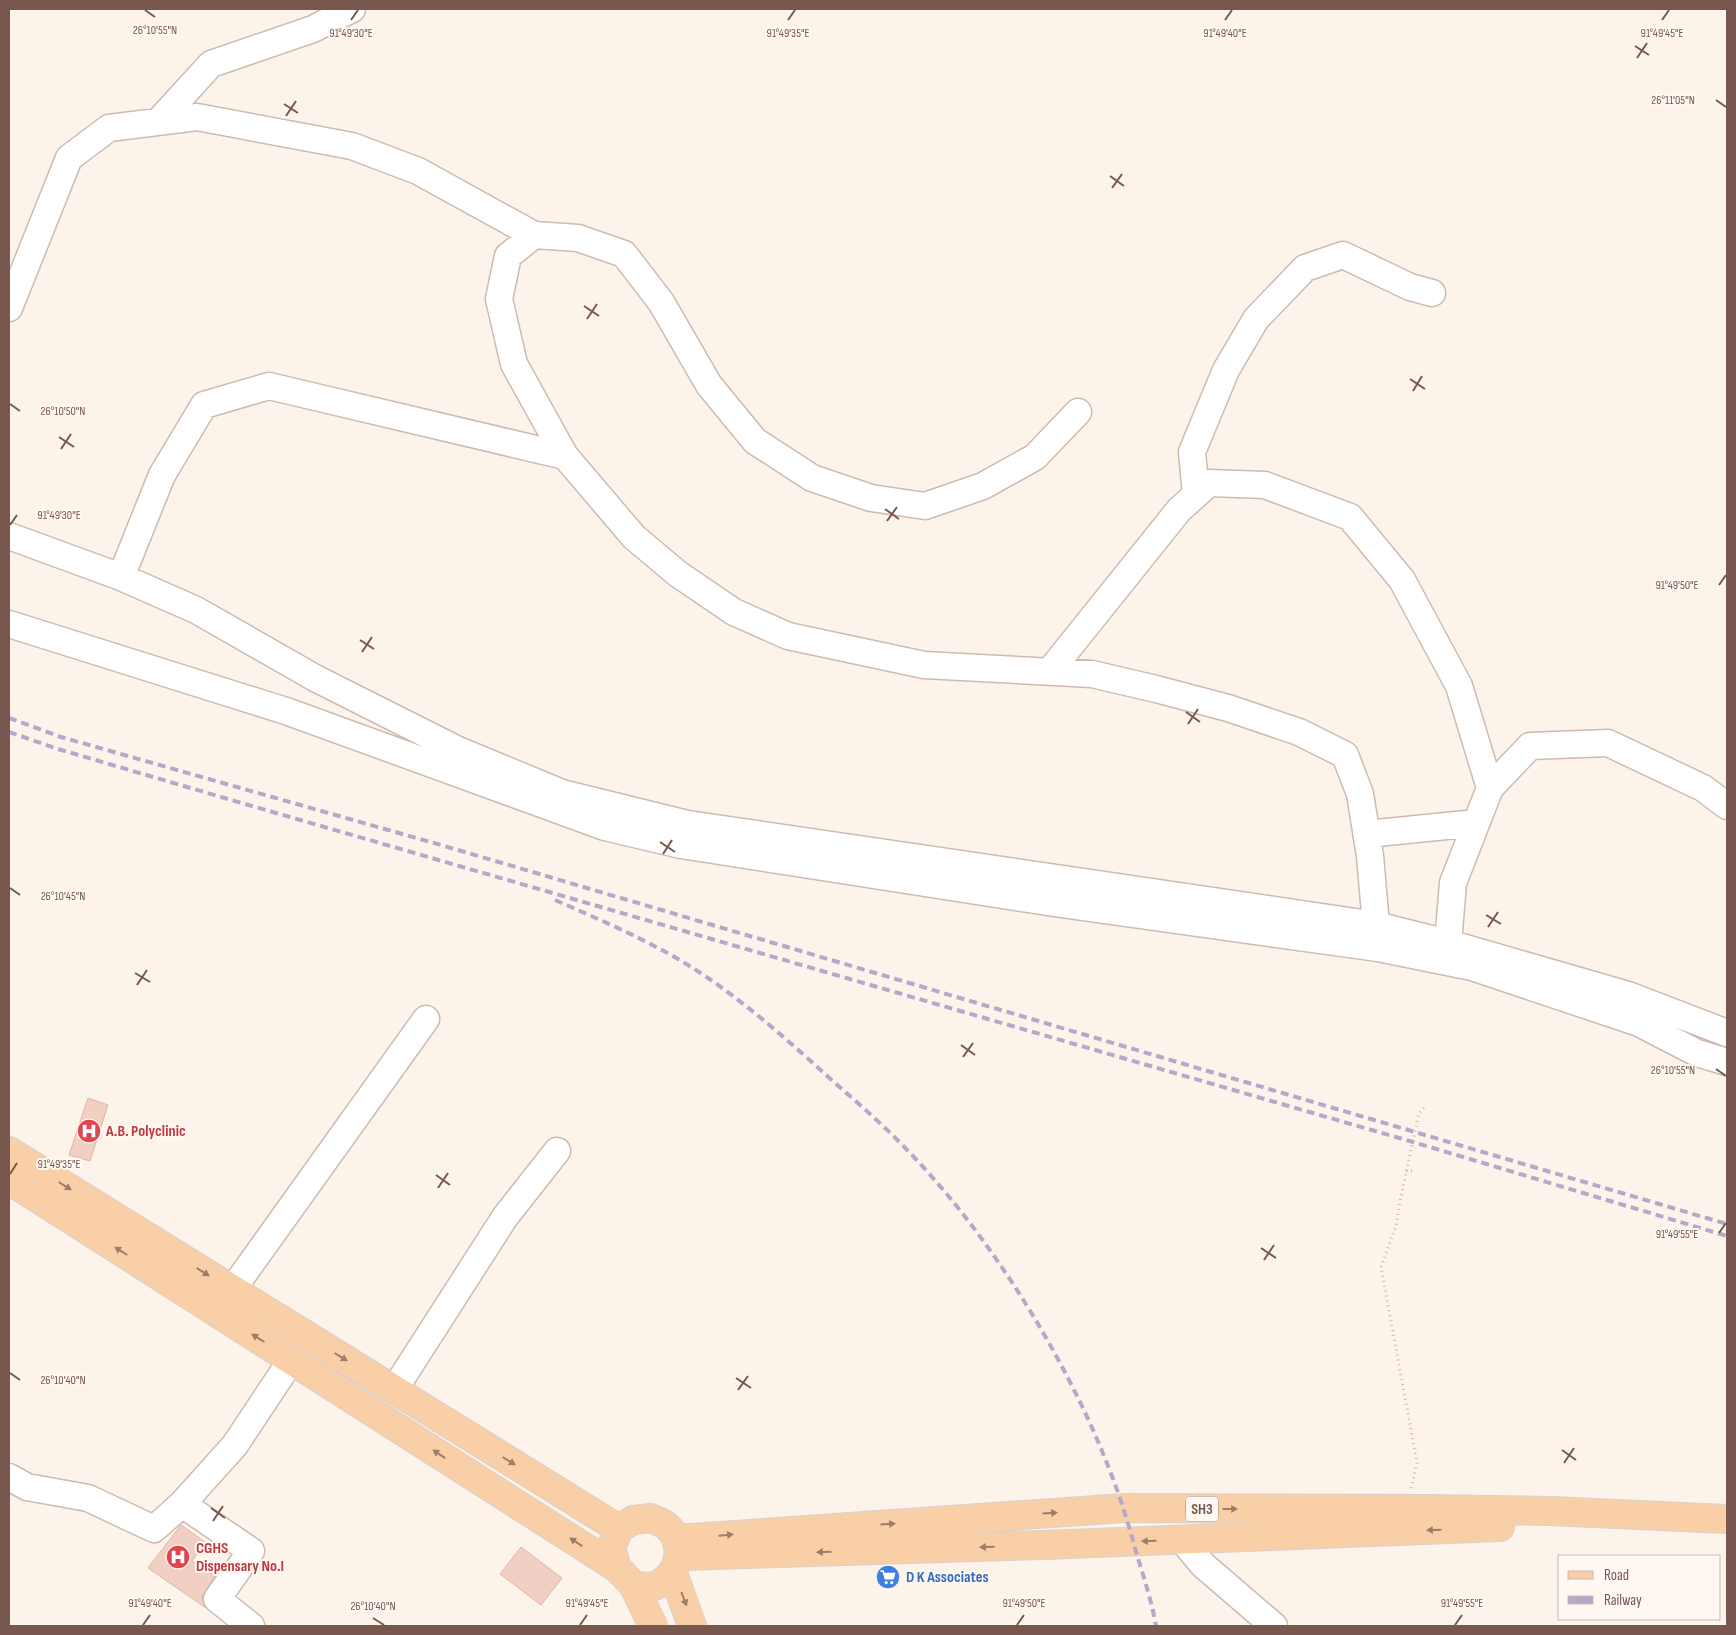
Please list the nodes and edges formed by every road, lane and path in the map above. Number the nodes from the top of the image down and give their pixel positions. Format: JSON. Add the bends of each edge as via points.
{"nodes":[{"id":1,"x":352,"y":9,"type":"edge"},
{"id":2,"x":158,"y":122,"type":"junction"},
{"id":3,"x":534,"y":234,"type":"junction"},
{"id":4,"x":1432,"y":293,"type":"dead end"},
{"id":5,"x":9,"y":308,"type":"edge"},
{"id":6,"x":1078,"y":412,"type":"dead end"},
{"id":7,"x":565,"y":456,"type":"junction"},
{"id":8,"x":1196,"y":495,"type":"junction"},
{"id":9,"x":9,"y":536,"type":"edge"},
{"id":10,"x":121,"y":577,"type":"junction"},
{"id":11,"x":9,"y":624,"type":"edge"},
{"id":12,"x":1050,"y":671,"type":"junction"},
{"id":13,"x":1490,"y":788,"type":"junction"},
{"id":14,"x":1727,"y":806,"type":"edge"},
{"id":15,"x":1476,"y":823,"type":"junction"},
{"id":16,"x":1366,"y":834,"type":"junction"},
{"id":17,"x":1376,"y":925,"type":"junction"},
{"id":18,"x":1448,"y":943,"type":"junction"},
{"id":19,"x":426,"y":1019,"type":"dead end"},
{"id":20,"x":1727,"y":1033,"type":"edge"},
{"id":21,"x":1727,"y":1062,"type":"edge"},
{"id":22,"x":1424,"y":1108,"type":"dead end"},
{"id":23,"x":557,"y":1150,"type":"dead end"},
{"id":24,"x":9,"y":1151,"type":"edge"},
{"id":25,"x":1406,"y":1171,"type":"junction"},
{"id":26,"x":1413,"y":1171,"type":"dead end"},
{"id":27,"x":9,"y":1180,"type":"edge"},
{"id":28,"x":232,"y":1290,"type":"junction"},
{"id":29,"x":292,"y":1359,"type":"junction"},
{"id":30,"x":394,"y":1390,"type":"junction"},
{"id":31,"x":9,"y":1477,"type":"edge"},
{"id":32,"x":1410,"y":1492,"type":"dead end"},
{"id":33,"x":182,"y":1504,"type":"junction"},
{"id":34,"x":1459,"y":1519,"type":"junction"},
{"id":35,"x":1727,"y":1519,"type":"edge"},
{"id":36,"x":619,"y":1529,"type":"junction"},
{"id":37,"x":1727,"y":1533,"type":"edge"},
{"id":38,"x":1182,"y":1540,"type":"junction"},
{"id":39,"x":677,"y":1556,"type":"junction"},
{"id":40,"x":626,"y":1577,"type":"junction"},
{"id":41,"x":251,"y":1626,"type":"edge"},
{"id":42,"x":653,"y":1626,"type":"edge"},
{"id":43,"x":692,"y":1626,"type":"edge"},
{"id":44,"x":1274,"y":1626,"type":"edge"}],
"edges":[{"from":1,"to":2,"type":"street","via":[[313,29],[211,64]]},
{"from":2,"to":3,"type":"street","via":[[198,117],[352,146],[418,171]]},
{"from":2,"to":5,"type":"street","via":[[109,128],[68,158]]},
{"from":3,"to":6,"type":"street","via":[[578,238],[624,254],[661,302],[709,385],[756,442],[812,478],[871,498],[925,506],[983,486],[1035,457]]},
{"from":3,"to":7,"type":"street","via":[[508,256],[499,299],[514,364]]},
{"from":4,"to":8,"type":"street","via":[[1410,287],[1343,255],[1305,268],[1256,318],[1226,370],[1192,452]]},
{"from":7,"to":10,"type":"street","via":[[269,386],[204,406],[162,475]]},
{"from":7,"to":12,"type":"street","via":[[634,537],[678,574],[734,612],[788,636],[924,664]]},
{"from":8,"to":12,"type":"street","via":[[1179,510],[1135,563],[1114,594]]},
{"from":8,"to":13,"type":"street","via":[[1209,483],[1265,485],[1350,517],[1402,580],[1459,686]]},
{"from":9,"to":10,"type":"street"},
{"from":10,"to":17,"type":"street","via":[[196,610],[315,678],[458,750],[562,793],[688,824]]},
{"from":11,"to":21,"type":"street","via":[[286,711],[605,827],[681,845],[1061,904],[1378,948],[1472,967],[1639,1023],[1698,1053]]},
{"from":12,"to":16,"type":"street","via":[[1092,674],[1228,708],[1299,732],[1345,755],[1360,794]]},
{"from":13,"to":14,"type":"street","via":[[1530,746],[1608,743],[1702,788]]},
{"from":13,"to":15,"type":"street"},
{"from":15,"to":16,"type":"street"},
{"from":15,"to":18,"type":"street","via":[[1453,883]]},
{"from":16,"to":17,"type":"street"},
{"from":17,"to":18,"type":"street"},
{"from":18,"to":20,"type":"street","via":[[1628,995]]},
{"from":19,"to":28,"type":"street"},
{"from":22,"to":25,"type":"path","via":[[1419,1113]]},
{"from":23,"to":30,"type":"street","via":[[505,1217]]},
{"from":24,"to":28,"type":"main road","one_way":true},
{"from":25,"to":26,"type":"path"},
{"from":25,"to":32,"type":"path","via":[[1396,1226],[1381,1267],[1418,1463]]},
{"from":29,"to":27,"type":"main road","one_way":true},
{"from":28,"to":30,"type":"main road","one_way":true},
{"from":29,"to":33,"type":"street","via":[[235,1445]]},
{"from":40,"to":29,"type":"main road","one_way":true},
{"from":30,"to":36,"type":"main road","one_way":true},
{"from":31,"to":33,"type":"street","via":[[27,1487],[88,1498],[154,1529]]},
{"from":33,"to":41,"type":"street","via":[[251,1551],[217,1599]]},
{"from":34,"to":35,"type":"main road","number":"SH3"},
{"from":34,"to":37,"type":"main road","number":"SH3"},
{"from":34,"to":38,"type":"main road","number":"SH3","one_way":true},
{"from":39,"to":34,"type":"main road","number":"SH3","one_way":true,"via":[[1125,1508]]},
{"from":36,"to":39,"type":"main road","via":[[634,1520],[651,1518],[667,1526]]},
{"from":36,"to":40,"type":"main road","via":[[611,1548]]},
{"from":38,"to":39,"type":"main road","number":"SH3","one_way":true},
{"from":38,"to":44,"type":"street","via":[[1203,1565]]},
{"from":39,"to":40,"type":"main road","via":[[656,1586]]},
{"from":39,"to":43,"type":"main road","one_way":true},
{"from":40,"to":42,"type":"main road"}]}
